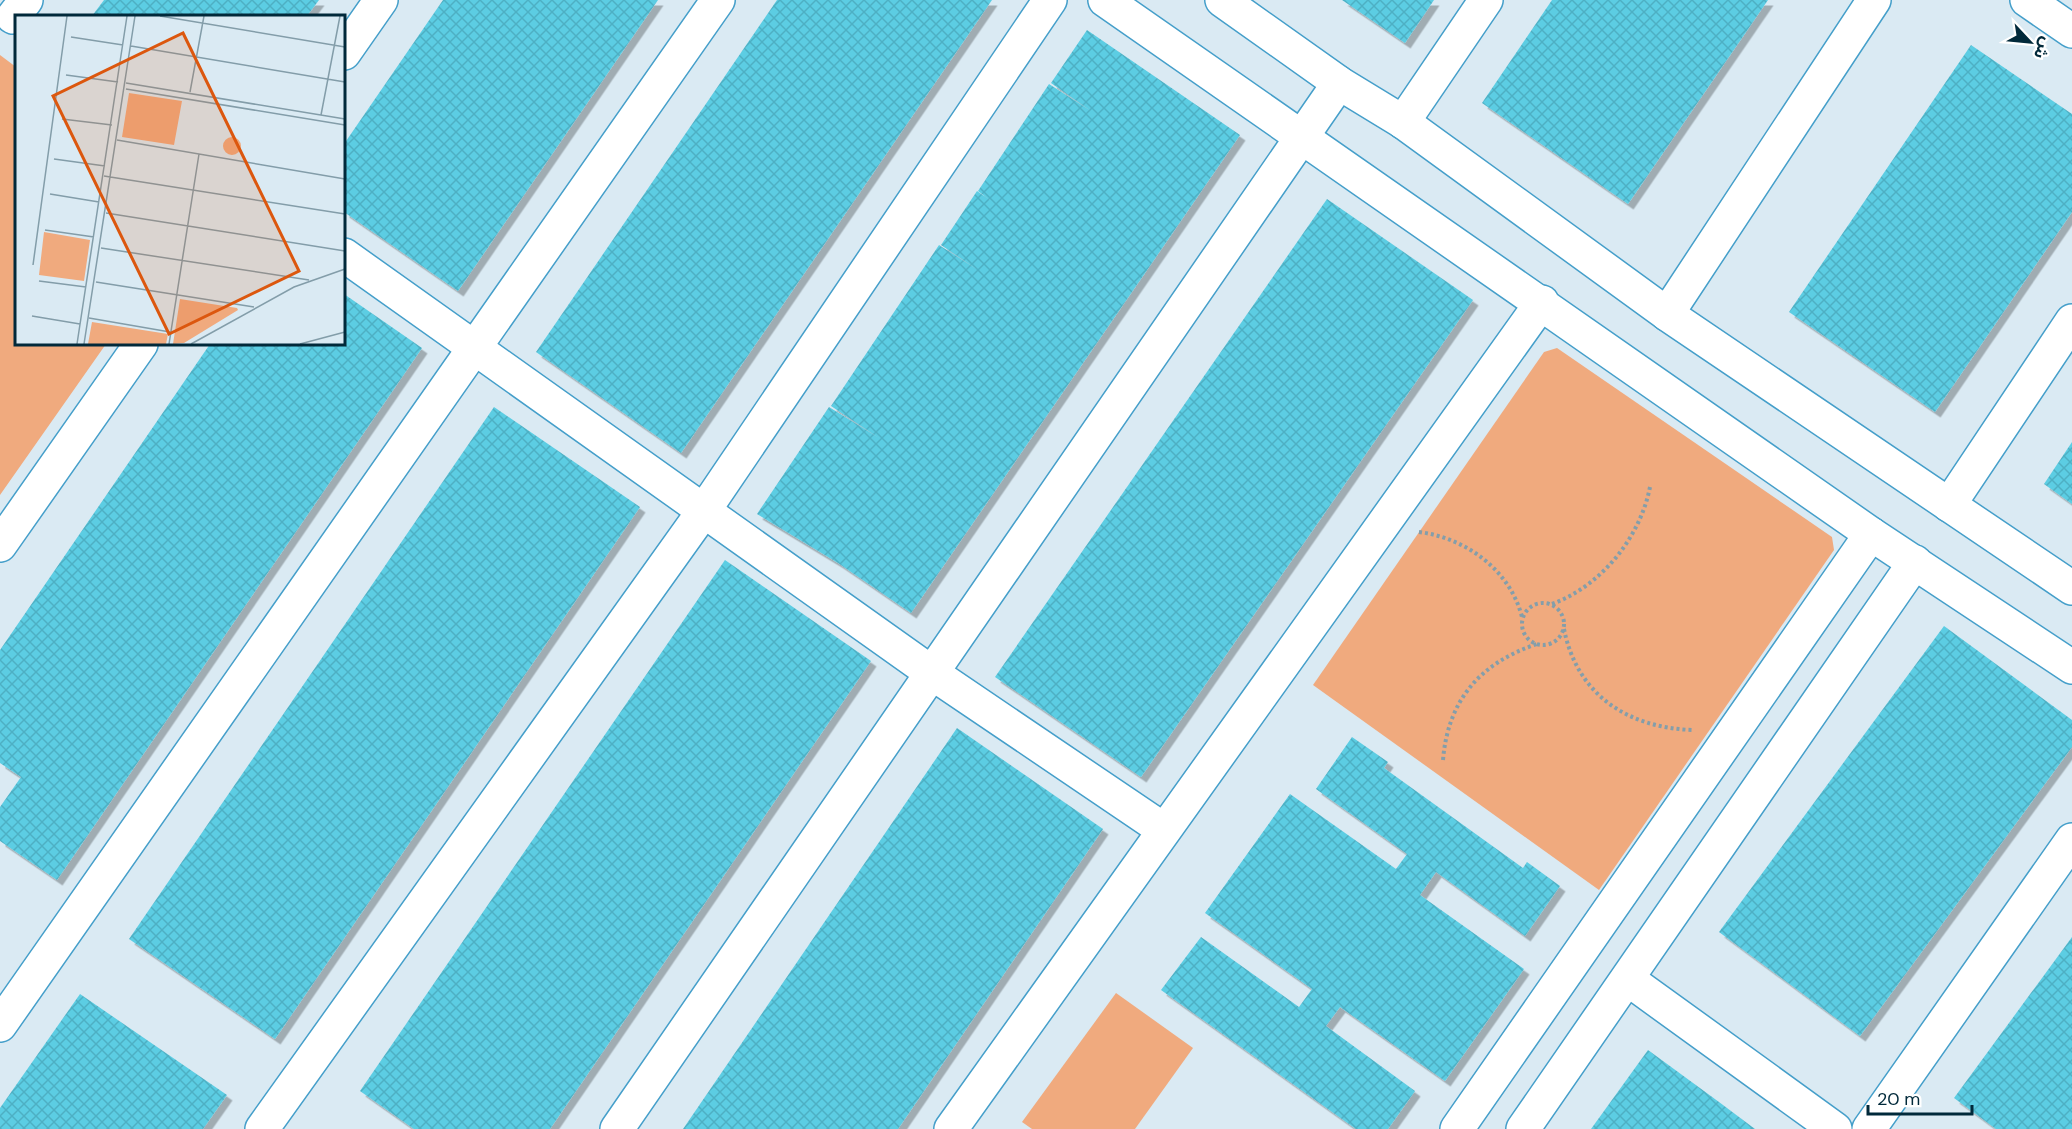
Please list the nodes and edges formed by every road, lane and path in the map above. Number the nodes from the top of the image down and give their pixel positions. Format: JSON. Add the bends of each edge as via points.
{"nodes":[{"id":1,"x":381,"y":0,"type":"edge"},
{"id":2,"x":718,"y":0,"type":"edge"},
{"id":3,"x":1050,"y":0,"type":"edge"},
{"id":4,"x":1105,"y":0,"type":"edge"},
{"id":5,"x":1222,"y":0,"type":"edge"},
{"id":6,"x":1486,"y":0,"type":"edge"},
{"id":7,"x":1874,"y":0,"type":"edge"},
{"id":8,"x":2027,"y":0,"type":"edge"},
{"id":9,"x":2072,"y":31,"type":"edge"},
{"id":10,"x":345,"y":52,"type":"edge"},
{"id":11,"x":1339,"y":83,"type":"junction"},
{"id":12,"x":1403,"y":122,"type":"junction"},
{"id":13,"x":1302,"y":135,"type":"junction"},
{"id":14,"x":345,"y":256,"type":"edge"},
{"id":15,"x":1542,"y":302,"type":"junction"},
{"id":16,"x":1667,"y":314,"type":"junction"},
{"id":17,"x":2072,"y":321,"type":"edge"},
{"id":18,"x":140,"y":345,"type":"edge"},
{"id":19,"x":476,"y":348,"type":"junction"},
{"id":20,"x":1650,"y":487,"type":"dead end"},
{"id":21,"x":1949,"y":505,"type":"junction"},
{"id":22,"x":703,"y":512,"type":"junction"},
{"id":23,"x":1419,"y":532,"type":"dead end"},
{"id":24,"x":1871,"y":534,"type":"junction"},
{"id":25,"x":0,"y":545,"type":"edge"},
{"id":26,"x":1915,"y":562,"type":"junction"},
{"id":27,"x":2072,"y":588,"type":"edge"},
{"id":28,"x":1552,"y":604,"type":"junction"},
{"id":29,"x":1522,"y":618,"type":"junction"},
{"id":30,"x":1564,"y":629,"type":"junction"},
{"id":31,"x":1537,"y":644,"type":"junction"},
{"id":32,"x":2072,"y":667,"type":"edge"},
{"id":33,"x":932,"y":673,"type":"junction"},
{"id":34,"x":1741,"y":721,"type":"junction"},
{"id":35,"x":1443,"y":760,"type":"dead end"},
{"id":36,"x":1164,"y":830,"type":"junction"},
{"id":37,"x":2072,"y":840,"type":"edge"},
{"id":38,"x":1629,"y":980,"type":"junction"},
{"id":39,"x":0,"y":1025,"type":"edge"},
{"id":40,"x":262,"y":1129,"type":"edge"},
{"id":41,"x":617,"y":1129,"type":"edge"},
{"id":42,"x":951,"y":1129,"type":"edge"},
{"id":43,"x":1457,"y":1129,"type":"edge"},
{"id":44,"x":1523,"y":1129,"type":"edge"},
{"id":45,"x":1835,"y":1129,"type":"edge"},
{"id":46,"x":1869,"y":1129,"type":"edge"}],
"edges":[{"from":1,"to":10,"type":"street"},
{"from":2,"to":19,"type":"street"},
{"from":3,"to":22,"type":"street"},
{"from":4,"to":13,"type":"street"},
{"from":5,"to":11,"type":"street"},
{"from":6,"to":12,"type":"street"},
{"from":7,"to":16,"type":"street"},
{"from":8,"to":9,"type":"street"},
{"from":11,"to":12,"type":"street"},
{"from":11,"to":13,"type":"street"},
{"from":12,"to":16,"type":"street"},
{"from":13,"to":15,"type":"street","via":[[1407,212]]},
{"from":13,"to":33,"type":"street"},
{"from":14,"to":19,"type":"street"},
{"from":15,"to":24,"type":"street"},
{"from":15,"to":36,"type":"street"},
{"from":16,"to":21,"type":"street"},
{"from":17,"to":21,"type":"street"},
{"from":18,"to":25,"type":"street"},
{"from":19,"to":22,"type":"street"},
{"from":19,"to":39,"type":"street"},
{"from":20,"to":28,"type":"path","via":[[1639,519],[1616,557],[1587,586]]},
{"from":21,"to":27,"type":"street"},
{"from":22,"to":33,"type":"street"},
{"from":22,"to":40,"type":"street"},
{"from":23,"to":29,"type":"path","via":[[1458,542],[1481,556],[1507,586]]},
{"from":24,"to":26,"type":"street"},
{"from":24,"to":34,"type":"street"},
{"from":26,"to":32,"type":"street"},
{"from":26,"to":38,"type":"street"},
{"from":28,"to":29,"type":"path","via":[[1530,606]]},
{"from":28,"to":30,"type":"path","via":[[1562,614]]},
{"from":29,"to":31,"type":"path","via":[[1526,637]]},
{"from":30,"to":31,"type":"path","via":[[1556,641]]},
{"from":30,"to":34,"type":"path","via":[[1567,645],[1586,681],[1603,700],[1623,713],[1671,729],[1698,730]]},
{"from":31,"to":35,"type":"path","via":[[1494,666],[1467,690],[1449,722]]},
{"from":33,"to":36,"type":"street"},
{"from":33,"to":41,"type":"street"},
{"from":34,"to":43,"type":"street"},
{"from":36,"to":42,"type":"street"},
{"from":37,"to":46,"type":"street"},
{"from":38,"to":44,"type":"street"},
{"from":38,"to":45,"type":"street"}]}
